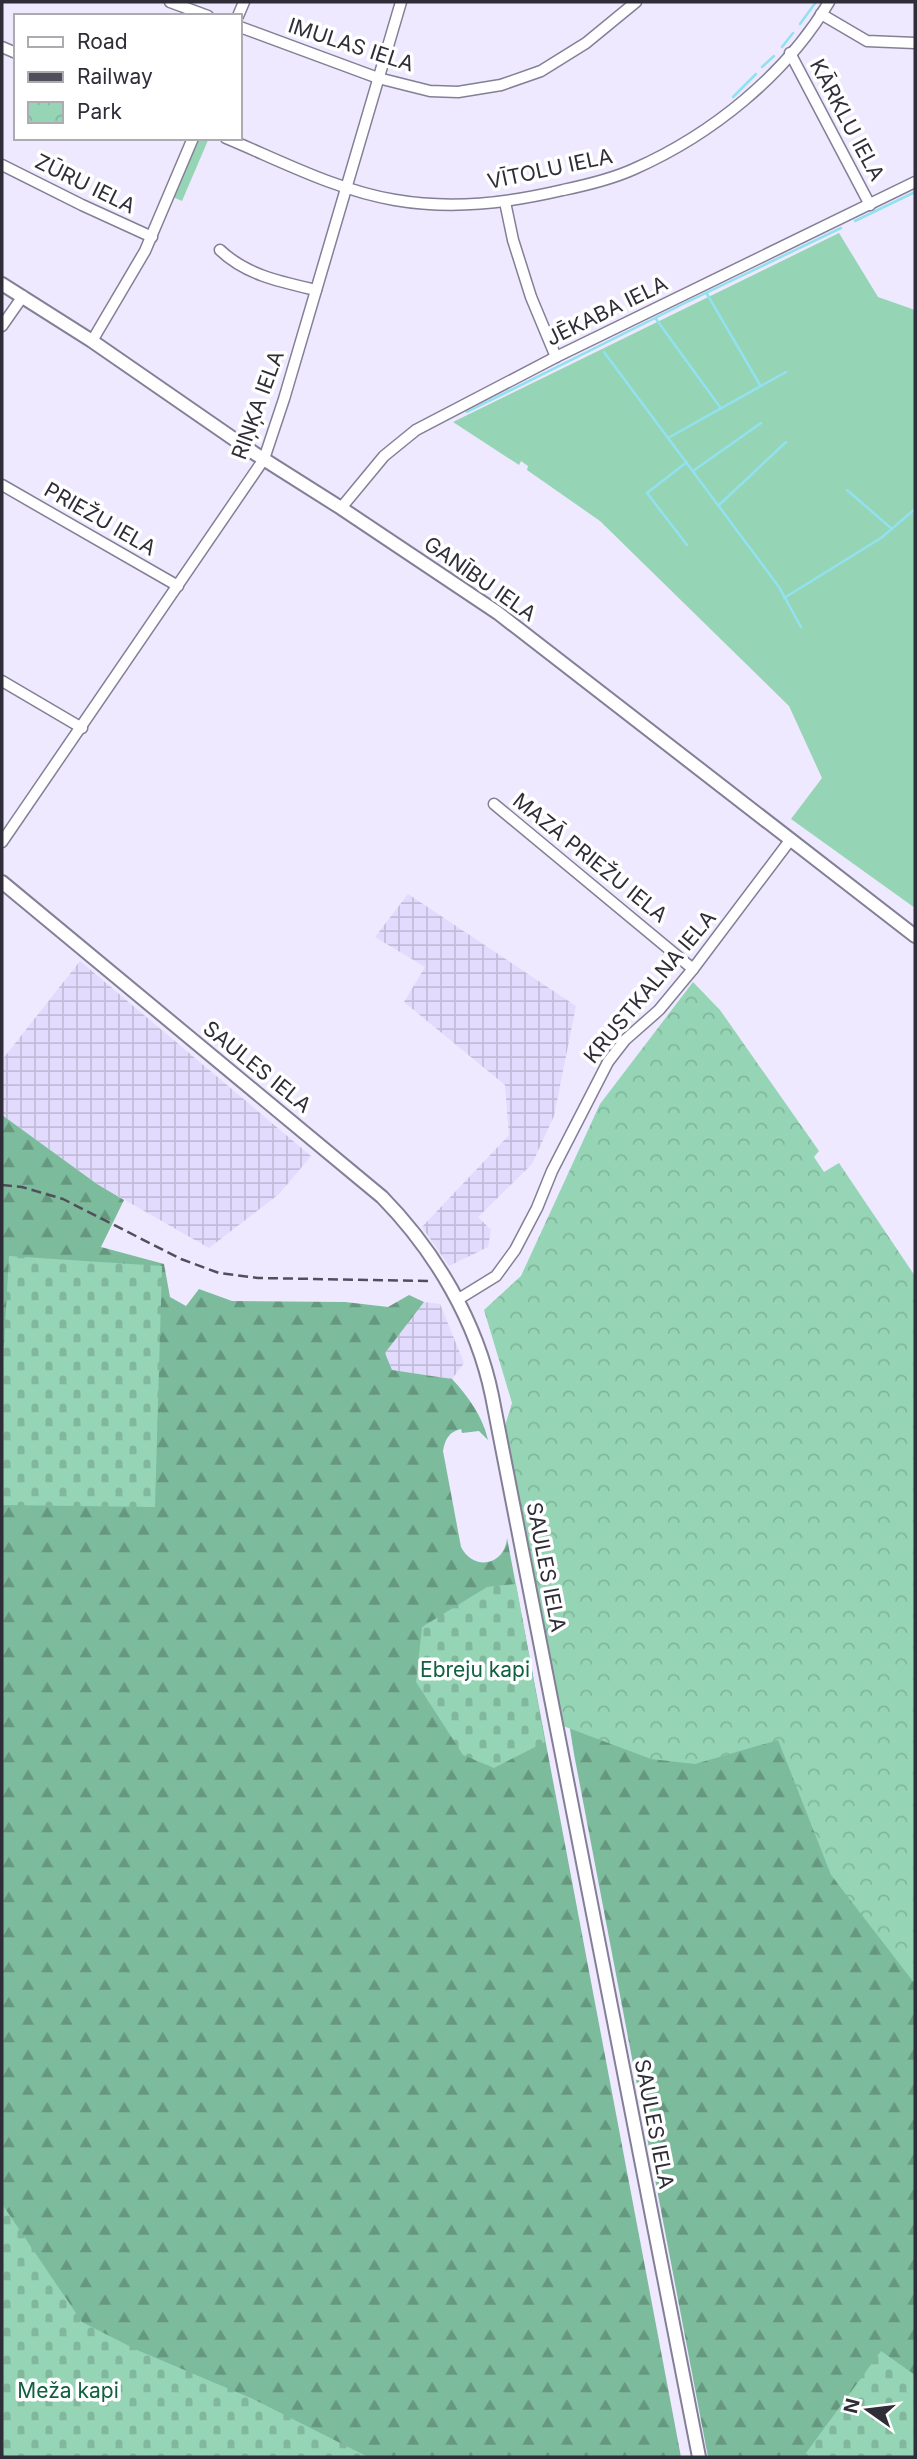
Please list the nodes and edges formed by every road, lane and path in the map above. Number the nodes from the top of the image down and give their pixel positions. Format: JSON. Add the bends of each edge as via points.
{"nodes":[{"id":1,"x":170,"y":2,"type":"edge"},
{"id":2,"x":401,"y":2,"type":"edge"},
{"id":3,"x":636,"y":2,"type":"edge"},
{"id":4,"x":829,"y":2,"type":"edge"},
{"id":5,"x":203,"y":14,"type":"edge"},
{"id":6,"x":821,"y":14,"type":"junction"},
{"id":7,"x":242,"y":28,"type":"edge"},
{"id":8,"x":915,"y":43,"type":"edge"},
{"id":9,"x":790,"y":53,"type":"junction"},
{"id":10,"x":378,"y":78,"type":"junction"},
{"id":11,"x":192,"y":140,"type":"edge"},
{"id":12,"x":231,"y":140,"type":"edge"},
{"id":13,"x":2,"y":165,"type":"edge"},
{"id":14,"x":915,"y":182,"type":"edge"},
{"id":15,"x":346,"y":188,"type":"junction"},
{"id":16,"x":505,"y":202,"type":"junction"},
{"id":17,"x":870,"y":205,"type":"junction"},
{"id":18,"x":152,"y":237,"type":"junction"},
{"id":19,"x":220,"y":250,"type":"dead end"},
{"id":20,"x":2,"y":284,"type":"edge"},
{"id":21,"x":316,"y":290,"type":"junction"},
{"id":22,"x":23,"y":296,"type":"junction"},
{"id":23,"x":2,"y":326,"type":"edge"},
{"id":24,"x":92,"y":341,"type":"junction"},
{"id":25,"x":556,"y":357,"type":"junction"},
{"id":26,"x":264,"y":459,"type":"junction"},
{"id":27,"x":2,"y":485,"type":"edge"},
{"id":28,"x":341,"y":508,"type":"junction"},
{"id":29,"x":178,"y":586,"type":"junction"},
{"id":30,"x":2,"y":681,"type":"edge"},
{"id":31,"x":82,"y":727,"type":"junction"},
{"id":32,"x":494,"y":804,"type":"dead end"},
{"id":33,"x":791,"y":839,"type":"junction"},
{"id":34,"x":2,"y":842,"type":"edge"},
{"id":35,"x":2,"y":882,"type":"edge"},
{"id":36,"x":915,"y":936,"type":"edge"},
{"id":37,"x":694,"y":969,"type":"junction"},
{"id":38,"x":457,"y":1300,"type":"junction"},
{"id":39,"x":699,"y":2457,"type":"edge"}],
"edges":[{"from":1,"to":5,"type":"street"},
{"from":2,"to":10,"type":"street","name":"RIŅĶA IELA"},
{"from":3,"to":10,"type":"street","name":"IMULAS IELA","via":[[586,43],[541,71],[501,85],[430,91]]},
{"from":4,"to":6,"type":"street","name":"VĪTOLU IELA"},
{"from":6,"to":8,"type":"street","via":[[867,41]]},
{"from":6,"to":9,"type":"street","name":"VĪTOLU IELA"},
{"from":7,"to":10,"type":"street","name":"IMULAS IELA"},
{"from":9,"to":16,"type":"street","name":"VĪTOLU IELA","via":[[718,121],[634,170]]},
{"from":9,"to":17,"type":"street","name":"KĀRKLU IELA"},
{"from":10,"to":15,"type":"street","name":"RIŅĶA IELA"},
{"from":11,"to":18,"type":"street"},
{"from":12,"to":15,"type":"street","name":"VĪTOLU IELA"},
{"from":13,"to":18,"type":"street","name":"ZŪRU IELA"},
{"from":14,"to":17,"type":"street","name":"JĒKABA IELA"},
{"from":15,"to":16,"type":"street","name":"VĪTOLU IELA","via":[[429,204]]},
{"from":15,"to":21,"type":"street","name":"RIŅĶA IELA"},
{"from":16,"to":25,"type":"street","via":[[531,297]]},
{"from":17,"to":25,"type":"street","name":"JĒKABA IELA"},
{"from":18,"to":24,"type":"street"},
{"from":19,"to":21,"type":"street","via":[[247,271]]},
{"from":20,"to":22,"type":"street","name":"GANĪBU IELA"},
{"from":21,"to":26,"type":"street","name":"RIŅĶA IELA"},
{"from":22,"to":23,"type":"street"},
{"from":22,"to":24,"type":"street","name":"GANĪBU IELA"},
{"from":24,"to":26,"type":"street","name":"GANĪBU IELA"},
{"from":25,"to":28,"type":"street","name":"JĒKABA IELA","via":[[416,430],[384,456]]},
{"from":26,"to":28,"type":"street","name":"GANĪBU IELA"},
{"from":26,"to":29,"type":"street","name":"RIŅĶA IELA"},
{"from":27,"to":29,"type":"street","name":"PRIEŽU IELA"},
{"from":28,"to":33,"type":"street","name":"GANĪBU IELA","via":[[498,613]]},
{"from":29,"to":31,"type":"street","name":"RIŅĶA IELA"},
{"from":30,"to":31,"type":"street"},
{"from":31,"to":34,"type":"street","name":"RIŅĶA IELA"},
{"from":32,"to":37,"type":"street","name":"MAZĀ PRIEŽU IELA"},
{"from":33,"to":36,"type":"street","name":"GANĪBU IELA"},
{"from":33,"to":37,"type":"street","name":"KRUSTKALNA IELA"},
{"from":35,"to":38,"type":"street","name":"SAULES IELA","via":[[382,1197],[428,1249]]},
{"from":37,"to":38,"type":"street","name":"KRUSTKALNA IELA","via":[[608,1062],[515,1250],[496,1276]]},
{"from":38,"to":39,"type":"street","name":"SAULES IELA","via":[[488,1378]]}]}
